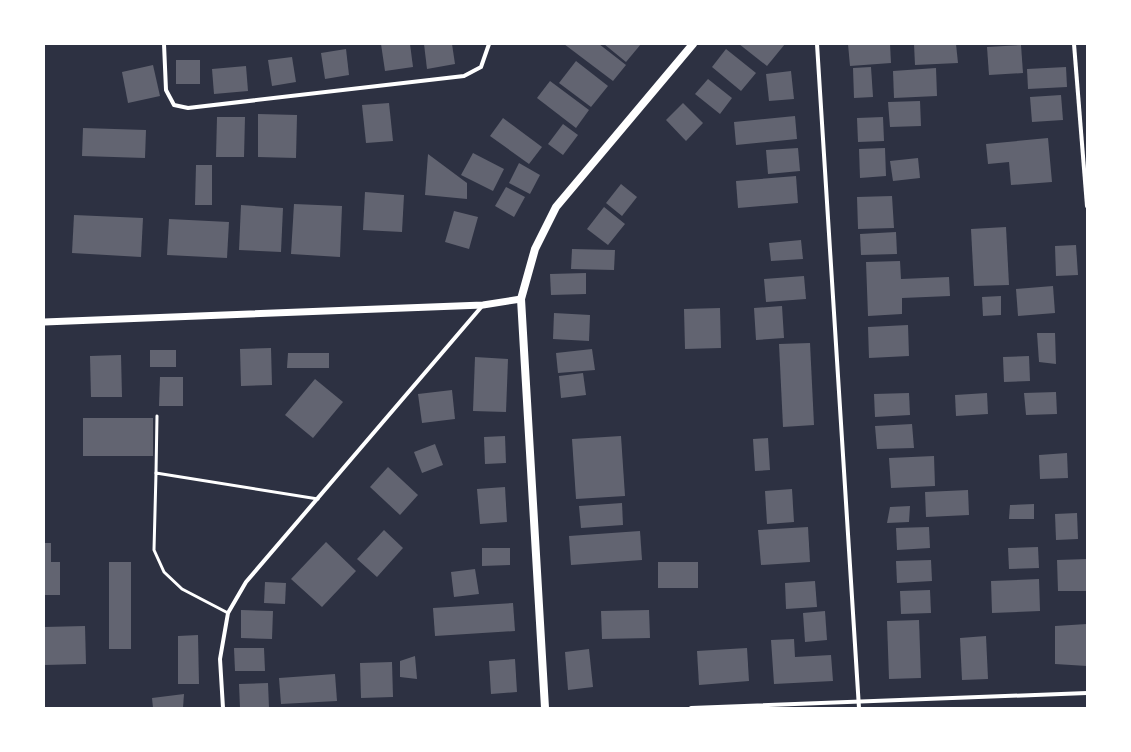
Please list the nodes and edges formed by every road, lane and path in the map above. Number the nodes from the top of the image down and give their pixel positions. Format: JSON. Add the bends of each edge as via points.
{"nodes":[{"id":1,"x":164,"y":44,"type":"edge"},
{"id":2,"x":489,"y":44,"type":"edge"},
{"id":3,"x":693,"y":44,"type":"edge"},
{"id":4,"x":817,"y":44,"type":"edge"},
{"id":5,"x":1074,"y":44,"type":"edge"},
{"id":6,"x":1087,"y":206,"type":"edge"},
{"id":7,"x":521,"y":299,"type":"junction"},
{"id":8,"x":484,"y":305,"type":"junction"},
{"id":9,"x":44,"y":322,"type":"edge"},
{"id":10,"x":157,"y":416,"type":"dead end"},
{"id":11,"x":156,"y":473,"type":"junction"},
{"id":12,"x":318,"y":499,"type":"junction"},
{"id":13,"x":228,"y":613,"type":"junction"},
{"id":14,"x":1087,"y":693,"type":"edge"},
{"id":15,"x":859,"y":702,"type":"junction"},
{"id":16,"x":223,"y":708,"type":"edge"},
{"id":17,"x":545,"y":708,"type":"edge"},
{"id":18,"x":691,"y":708,"type":"edge"},
{"id":19,"x":859,"y":708,"type":"edge"}],
"edges":[{"from":1,"to":2,"type":"street","via":[[166,90],[174,105],[188,108],[464,76],[481,67]]},
{"from":3,"to":7,"type":"main road","via":[[556,207],[535,250]]},
{"from":4,"to":15,"type":"street"},
{"from":5,"to":6,"type":"street"},
{"from":7,"to":8,"type":"street"},
{"from":7,"to":17,"type":"main road"},
{"from":8,"to":9,"type":"street"},
{"from":8,"to":12,"type":"street"},
{"from":10,"to":11,"type":"lane"},
{"from":11,"to":12,"type":"lane"},
{"from":11,"to":13,"type":"lane","via":[[154,550],[164,572],[182,589]]},
{"from":12,"to":13,"type":"street","via":[[246,582]]},
{"from":13,"to":16,"type":"street","via":[[220,659]]},
{"from":14,"to":15,"type":"street"},
{"from":15,"to":18,"type":"street"},
{"from":15,"to":19,"type":"street"}]}
